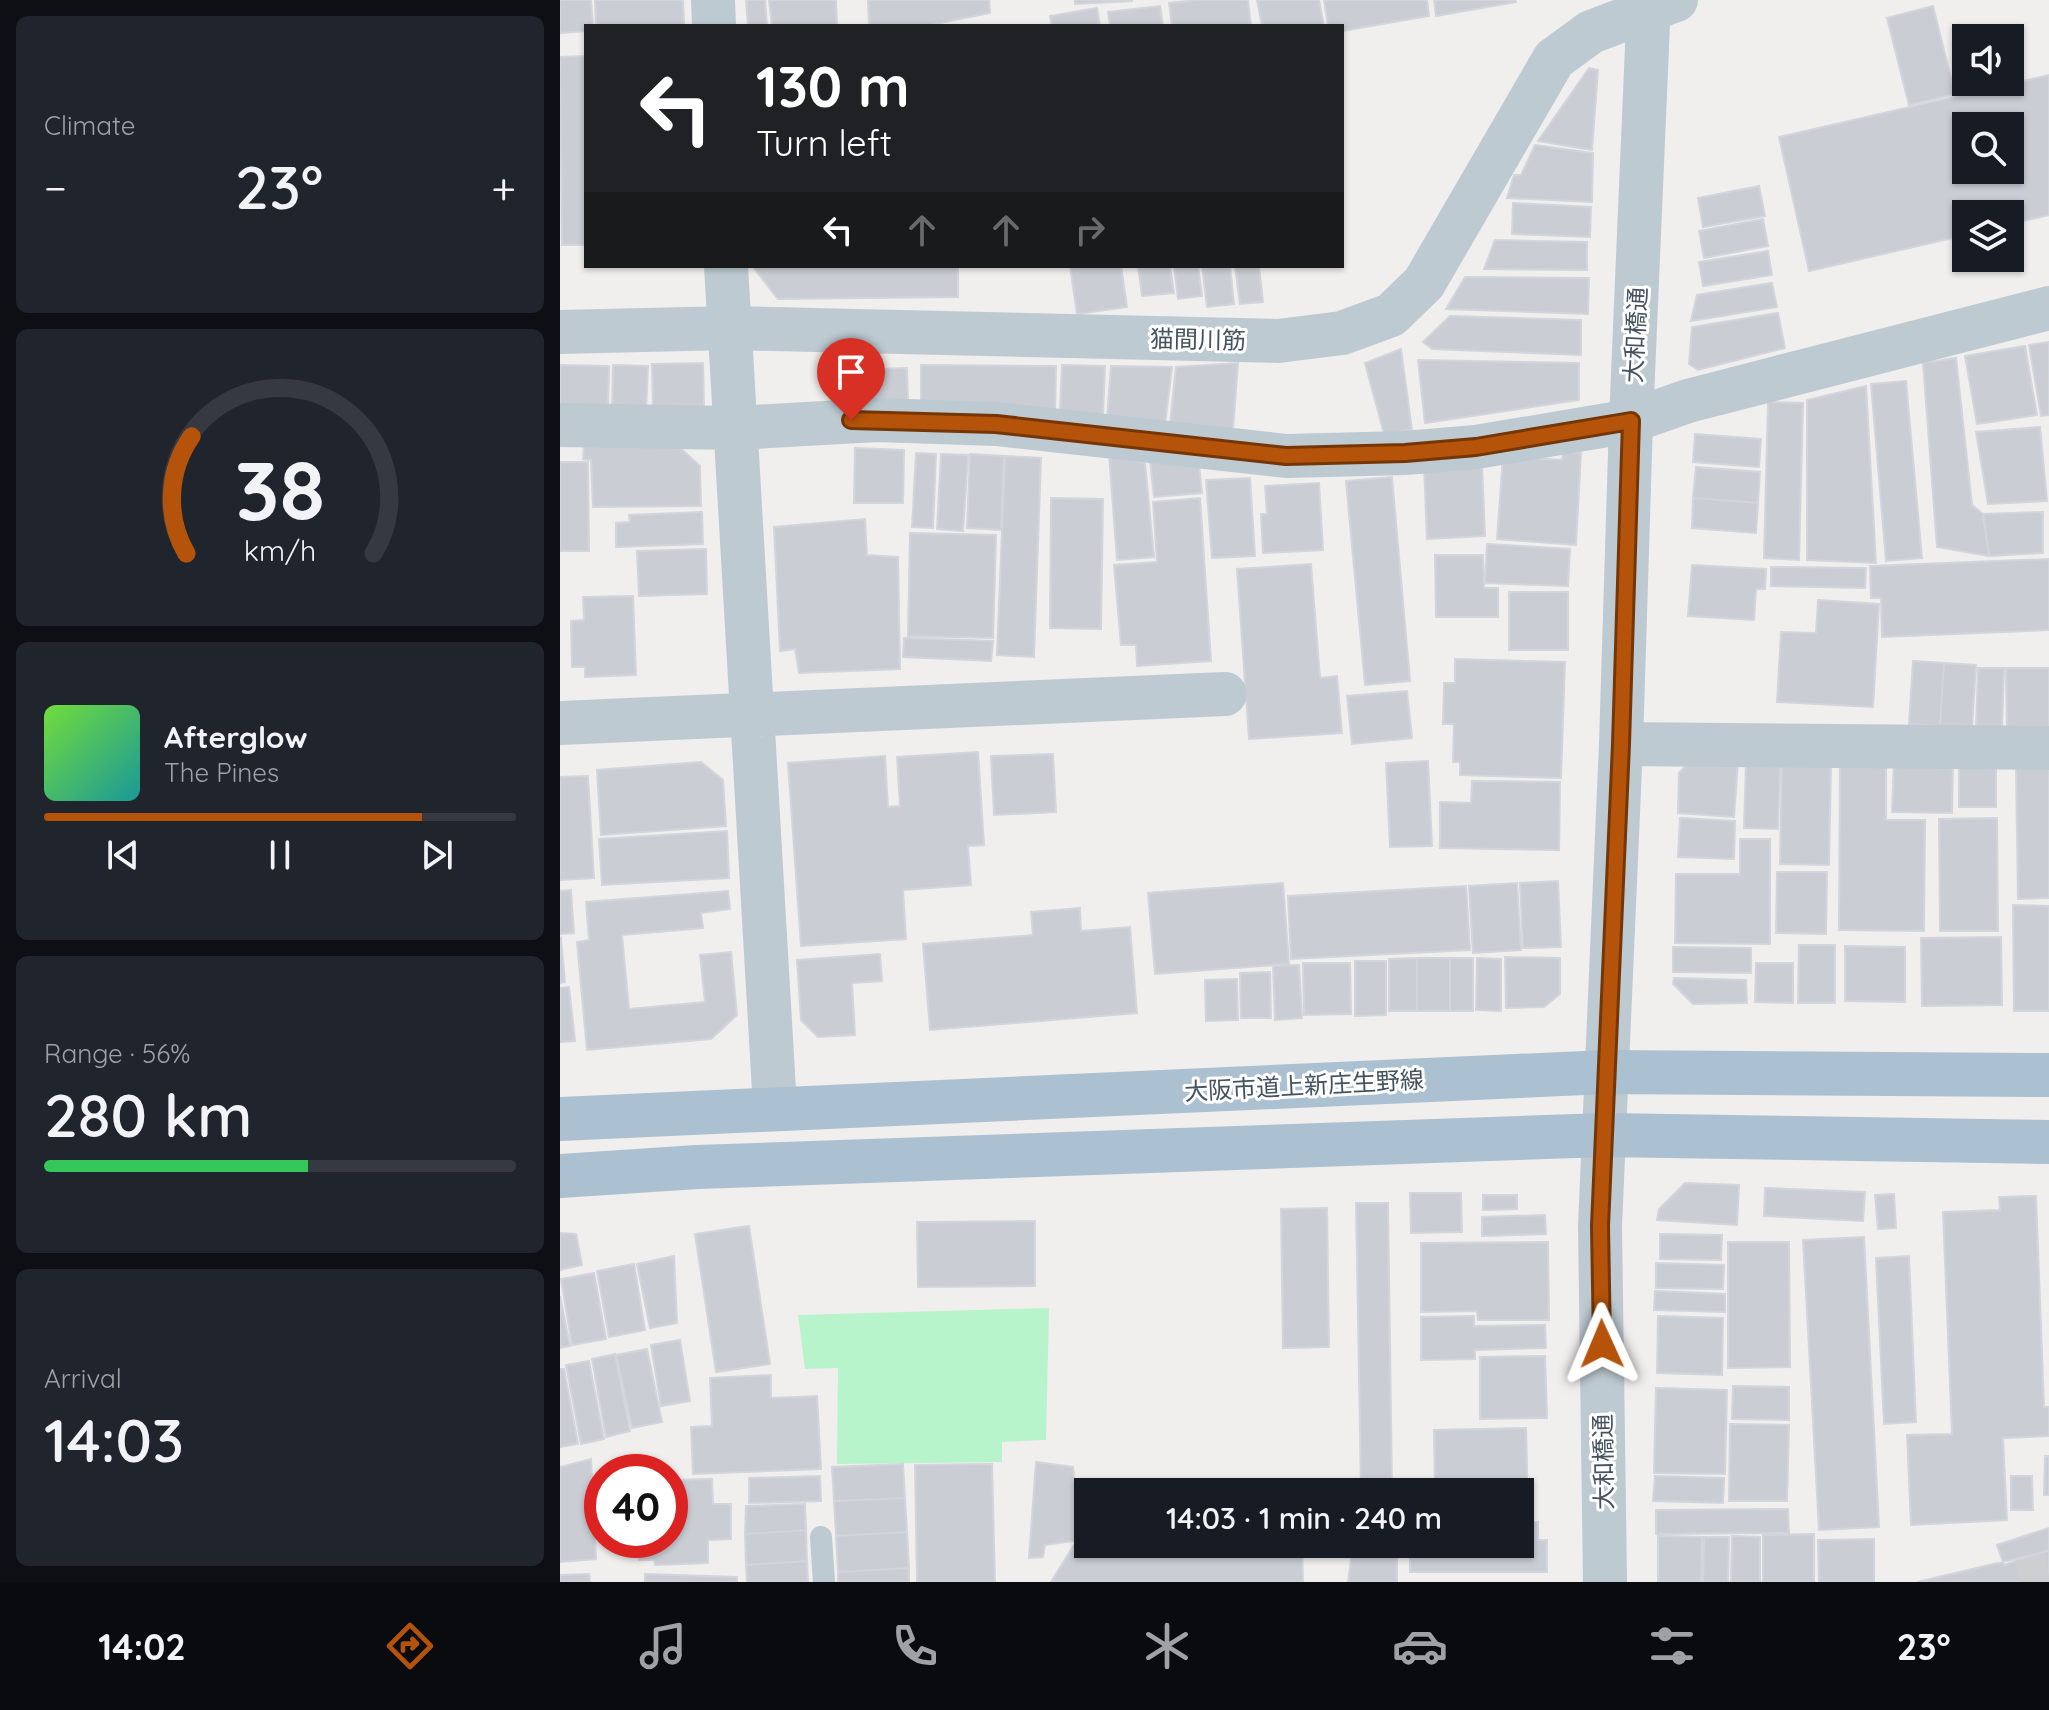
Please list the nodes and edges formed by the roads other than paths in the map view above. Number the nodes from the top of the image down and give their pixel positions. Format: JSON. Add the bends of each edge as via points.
{"nodes":[{"id":1,"x":713,"y":0,"type":"edge"},
{"id":2,"x":1658,"y":3,"type":"edge"},
{"id":3,"x":714,"y":24,"type":"edge"},
{"id":4,"x":726,"y":268,"type":"edge"},
{"id":5,"x":2049,"y":308,"type":"edge"},
{"id":6,"x":729,"y":328,"type":"junction"},
{"id":7,"x":560,"y":332,"type":"edge"},
{"id":8,"x":1631,"y":421,"type":"junction"},
{"id":9,"x":560,"y":425,"type":"edge"},
{"id":10,"x":735,"y":428,"type":"junction"},
{"id":11,"x":1225,"y":694,"type":"dead end"},
{"id":12,"x":754,"y":715,"type":"junction"},
{"id":13,"x":560,"y":723,"type":"edge"},
{"id":14,"x":1621,"y":744,"type":"junction"},
{"id":15,"x":2049,"y":748,"type":"edge"},
{"id":16,"x":1607,"y":1072,"type":"junction"},
{"id":17,"x":2049,"y":1075,"type":"edge"},
{"id":18,"x":775,"y":1108,"type":"junction"},
{"id":19,"x":560,"y":1119,"type":"edge"},
{"id":20,"x":1605,"y":1135,"type":"junction"},
{"id":21,"x":2049,"y":1142,"type":"edge"},
{"id":22,"x":560,"y":1176,"type":"edge"},
{"id":23,"x":821,"y":1537,"type":"dead end"},
{"id":24,"x":824,"y":1582,"type":"edge"},
{"id":25,"x":1605,"y":1582,"type":"edge"}],
"edges":[{"from":1,"to":3,"type":"street"},
{"from":2,"to":6,"type":"street","name":"猫間川筋","via":[[1591,32],[1554,59],[1424,283],[1391,315],[1342,333],[1278,341]]},
{"from":2,"to":8,"type":"street","name":"大和橋通"},
{"from":4,"to":6,"type":"street"},
{"from":5,"to":8,"type":"street","via":[[1688,401]]},
{"from":6,"to":7,"type":"street","name":"猫間川筋"},
{"from":6,"to":10,"type":"street"},
{"from":8,"to":10,"type":"street","via":[[1476,447],[1286,456],[996,424],[877,420]]},
{"from":8,"to":14,"type":"street","name":"大和橋通"},
{"from":9,"to":10,"type":"street"},
{"from":10,"to":12,"type":"street"},
{"from":11,"to":12,"type":"street"},
{"from":12,"to":13,"type":"street"},
{"from":12,"to":18,"type":"street"},
{"from":14,"to":15,"type":"street"},
{"from":14,"to":16,"type":"street","name":"大和橋通"},
{"from":16,"to":17,"type":"main road","name":"大阪市道上新庄生野線"},
{"from":16,"to":18,"type":"main road","name":"大阪市道上新庄生野線"},
{"from":16,"to":20,"type":"street","name":"大和橋通"},
{"from":18,"to":19,"type":"main road","name":"大阪市道上新庄生野線"},
{"from":20,"to":21,"type":"main road"},
{"from":20,"to":22,"type":"main road"},
{"from":20,"to":25,"type":"street","name":"大和橋通","via":[[1600,1226]]},
{"from":23,"to":24,"type":"lane"}]}
